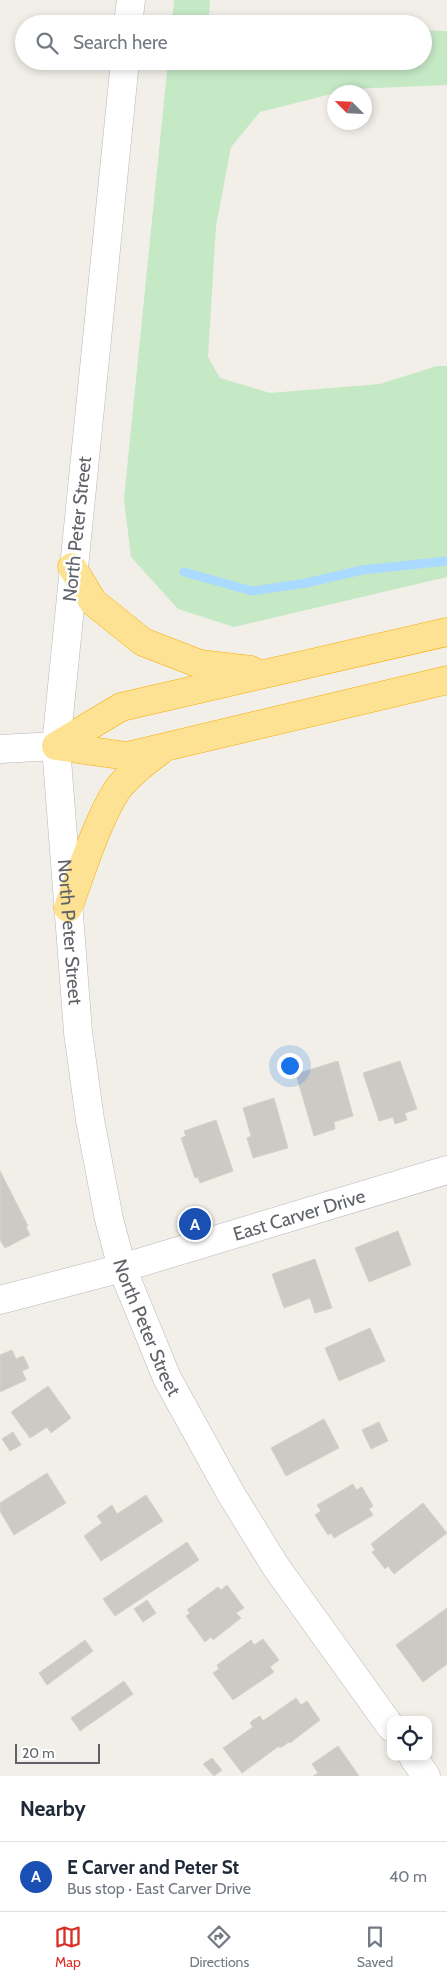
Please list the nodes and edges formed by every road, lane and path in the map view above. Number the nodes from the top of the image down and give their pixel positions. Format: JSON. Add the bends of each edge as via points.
{"nodes":[{"id":1,"x":131,"y":0,"type":"edge"},
{"id":2,"x":129,"y":15,"type":"edge"},
{"id":3,"x":124,"y":70,"type":"edge"},
{"id":4,"x":72,"y":567,"type":"junction"},
{"id":5,"x":447,"y":632,"type":"edge"},
{"id":6,"x":270,"y":672,"type":"junction"},
{"id":7,"x":447,"y":680,"type":"edge"},
{"id":8,"x":56,"y":746,"type":"junction"},
{"id":9,"x":0,"y":749,"type":"edge"},
{"id":10,"x":162,"y":749,"type":"junction"},
{"id":11,"x":68,"y":908,"type":"junction"},
{"id":12,"x":447,"y":1170,"type":"edge"},
{"id":13,"x":122,"y":1268,"type":"junction"},
{"id":14,"x":0,"y":1300,"type":"edge"},
{"id":15,"x":387,"y":1721,"type":"edge"},
{"id":16,"x":416,"y":1761,"type":"edge"},
{"id":17,"x":426,"y":1776,"type":"edge"}],
"edges":[{"from":1,"to":2,"type":"street"},
{"from":3,"to":4,"type":"street","name":"North Peter Street"},
{"from":4,"to":6,"type":"highway","via":[[93,602],[144,642],[200,664]]},
{"from":4,"to":8,"type":"street","name":"North Peter Street"},
{"from":5,"to":6,"type":"highway"},
{"from":6,"to":8,"type":"highway","via":[[121,706]]},
{"from":7,"to":10,"type":"highway"},
{"from":8,"to":9,"type":"street"},
{"from":8,"to":10,"type":"highway","via":[[127,756]]},
{"from":8,"to":11,"type":"street","name":"North Peter Street"},
{"from":10,"to":11,"type":"highway","via":[[141,765],[118,790]]},
{"from":11,"to":13,"type":"street","name":"North Peter Street","via":[[78,1032],[90,1120]]},
{"from":12,"to":13,"type":"street","name":"East Carver Drive"},
{"from":13,"to":14,"type":"street","name":"East Carver Drive"},
{"from":13,"to":15,"type":"street","name":"North Peter Street","via":[[167,1378],[231,1494],[276,1567]]},
{"from":16,"to":17,"type":"street"}]}
